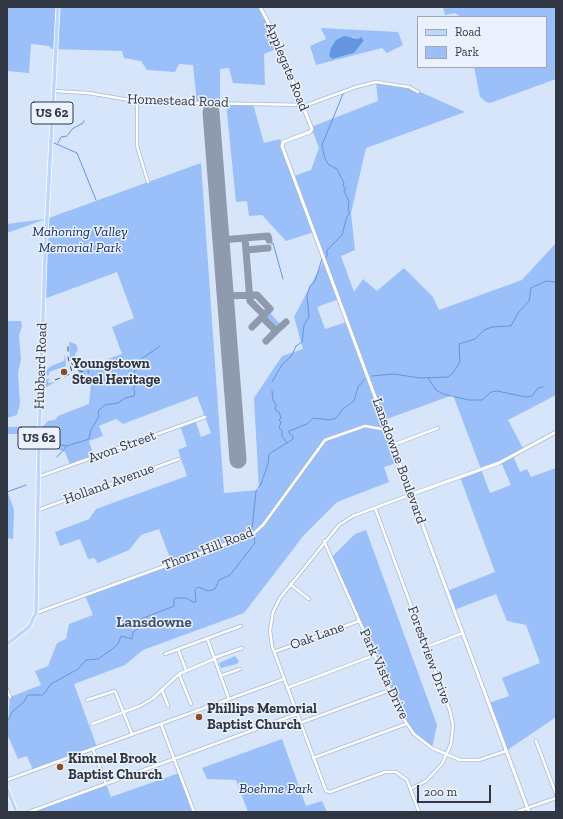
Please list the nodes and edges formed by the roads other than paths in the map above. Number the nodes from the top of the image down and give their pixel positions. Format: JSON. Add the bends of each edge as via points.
{"nodes":[{"id":1,"x":58,"y":7,"type":"edge"},
{"id":2,"x":260,"y":7,"type":"edge"},
{"id":3,"x":53,"y":91,"type":"junction"},
{"id":4,"x":418,"y":92,"type":"dead end"},
{"id":5,"x":137,"y":102,"type":"junction"},
{"id":6,"x":303,"y":104,"type":"junction"},
{"id":7,"x":312,"y":127,"type":"joint"},
{"id":8,"x":148,"y":182,"type":"dead end"},
{"id":9,"x":205,"y":417,"type":"dead end"},
{"id":10,"x":438,"y":428,"type":"dead end"},
{"id":11,"x":387,"y":430,"type":"junction"},
{"id":12,"x":556,"y":432,"type":"edge"},
{"id":13,"x":393,"y":445,"type":"junction"},
{"id":14,"x":180,"y":459,"type":"dead end"},
{"id":15,"x":38,"y":477,"type":"junction"},
{"id":16,"x":412,"y":494,"type":"junction"},
{"id":17,"x":375,"y":508,"type":"junction"},
{"id":18,"x":38,"y":510,"type":"junction"},
{"id":19,"x":324,"y":541,"type":"junction"},
{"id":20,"x":290,"y":584,"type":"junction"},
{"id":21,"x":309,"y":599,"type":"dead end"},
{"id":22,"x":36,"y":613,"type":"junction"},
{"id":23,"x":359,"y":621,"type":"junction"},
{"id":24,"x":241,"y":626,"type":"dead end"},
{"id":25,"x":463,"y":633,"type":"junction"},
{"id":26,"x":207,"y":638,"type":"junction"},
{"id":27,"x":7,"y":644,"type":"edge"},
{"id":28,"x":426,"y":647,"type":"junction"},
{"id":29,"x":242,"y":648,"type":"dead end"},
{"id":30,"x":178,"y":649,"type":"junction"},
{"id":31,"x":274,"y":652,"type":"junction"},
{"id":32,"x":165,"y":654,"type":"dead end"},
{"id":33,"x":375,"y":656,"type":"junction"},
{"id":34,"x":214,"y":659,"type":"junction"},
{"id":35,"x":240,"y":669,"type":"dead end"},
{"id":36,"x":186,"y":670,"type":"junction"},
{"id":37,"x":179,"y":674,"type":"junction"},
{"id":38,"x":220,"y":676,"type":"junction"},
{"id":39,"x":284,"y":679,"type":"junction"},
{"id":40,"x":287,"y":688,"type":"junction"},
{"id":41,"x":7,"y":689,"type":"edge"},
{"id":42,"x":162,"y":690,"type":"junction"},
{"id":43,"x":390,"y":690,"type":"junction"},
{"id":44,"x":10,"y":697,"type":"dead end"},
{"id":45,"x":229,"y":699,"type":"junction"},
{"id":46,"x":87,"y":700,"type":"dead end"},
{"id":47,"x":191,"y":704,"type":"dead end"},
{"id":48,"x":168,"y":706,"type":"dead end"},
{"id":49,"x":124,"y":712,"type":"junction"},
{"id":50,"x":297,"y":714,"type":"junction"},
{"id":51,"x":300,"y":723,"type":"junction"},
{"id":52,"x":92,"y":724,"type":"dead end"},
{"id":53,"x":161,"y":724,"type":"junction"},
{"id":54,"x":406,"y":724,"type":"junction"},
{"id":55,"x":132,"y":734,"type":"junction"},
{"id":56,"x":536,"y":741,"type":"dead end"},
{"id":57,"x":92,"y":749,"type":"junction"},
{"id":58,"x":506,"y":751,"type":"junction"},
{"id":59,"x":447,"y":756,"type":"junction"},
{"id":60,"x":314,"y":758,"type":"junction"},
{"id":61,"x":174,"y":759,"type":"junction"},
{"id":62,"x":7,"y":780,"type":"edge"},
{"id":63,"x":106,"y":784,"type":"junction"},
{"id":64,"x":7,"y":788,"type":"edge"},
{"id":65,"x":410,"y":789,"type":"junction"},
{"id":66,"x":556,"y":794,"type":"edge"},
{"id":67,"x":556,"y":798,"type":"edge"},
{"id":68,"x":527,"y":808,"type":"junction"},
{"id":69,"x":16,"y":812,"type":"edge"},
{"id":70,"x":29,"y":812,"type":"edge"},
{"id":71,"x":194,"y":812,"type":"edge"},
{"id":72,"x":419,"y":812,"type":"edge"},
{"id":73,"x":516,"y":812,"type":"edge"},
{"id":74,"x":529,"y":812,"type":"edge"}],
"edges":[{"from":1,"to":3,"type":"main road","number":"US 62"},
{"from":2,"to":6,"type":"street","name":"Applegate Road","via":[[273,31]]},
{"from":3,"to":5,"type":"street","name":"Homestead Road","via":[[88,93]]},
{"from":3,"to":15,"type":"main road","name":"Hubbard Road","number":"US 62","via":[[46,219]]},
{"from":4,"to":6,"type":"street","name":"Homestead Road","via":[[376,82],[307,105]]},
{"from":5,"to":6,"type":"street","name":"Homestead Road"},
{"from":5,"to":8,"type":"street","via":[[137,146]]},
{"from":6,"to":7,"type":"street","name":"Applegate Road"},
{"from":7,"to":11,"type":"street","name":"Lansdowne Boulevard","via":[[310,132],[282,144]]},
{"from":9,"to":15,"type":"street","name":"Avon Street"},
{"from":10,"to":13,"type":"street"},
{"from":11,"to":13,"type":"street","name":"Lansdowne Boulevard"},
{"from":11,"to":22,"type":"street","name":"Thorn Hill Road","via":[[368,425],[325,440],[263,525],[253,534]]},
{"from":12,"to":16,"type":"street","via":[[499,463]]},
{"from":13,"to":16,"type":"street","name":"Lansdowne Boulevard"},
{"from":14,"to":18,"type":"street","name":"Holland Avenue"},
{"from":15,"to":18,"type":"main road","name":"Hubbard Road","number":"US 62"},
{"from":16,"to":17,"type":"street"},
{"from":16,"to":25,"type":"street","name":"Lansdowne Boulevard"},
{"from":17,"to":19,"type":"street","via":[[343,522]]},
{"from":17,"to":28,"type":"street","name":"Forestview Drive"},
{"from":18,"to":22,"type":"main road","name":"Hubbard Road","number":"US 62"},
{"from":19,"to":20,"type":"street"},
{"from":19,"to":23,"type":"street","name":"Park Vista Drive"},
{"from":20,"to":21,"type":"street"},
{"from":20,"to":31,"type":"street","via":[[277,602],[271,618],[270,635]]},
{"from":22,"to":27,"type":"main road","via":[[29,627]]},
{"from":23,"to":31,"type":"street","name":"Oak Lane"},
{"from":23,"to":33,"type":"street","name":"Park Vista Drive"},
{"from":24,"to":26,"type":"street"},
{"from":25,"to":28,"type":"street"},
{"from":25,"to":58,"type":"street","name":"Lansdowne Boulevard"},
{"from":26,"to":30,"type":"street"},
{"from":26,"to":34,"type":"street"},
{"from":28,"to":59,"type":"street","name":"Forestview Drive","via":[[452,718],[452,740]]},
{"from":29,"to":34,"type":"street"},
{"from":30,"to":32,"type":"street"},
{"from":30,"to":36,"type":"street"},
{"from":31,"to":39,"type":"street"},
{"from":33,"to":40,"type":"street"},
{"from":33,"to":43,"type":"street","name":"Park Vista Drive"},
{"from":34,"to":36,"type":"street"},
{"from":34,"to":38,"type":"street"},
{"from":35,"to":38,"type":"street"},
{"from":36,"to":37,"type":"street"},
{"from":37,"to":42,"type":"street"},
{"from":37,"to":47,"type":"street"},
{"from":38,"to":45,"type":"street"},
{"from":39,"to":40,"type":"street"},
{"from":39,"to":45,"type":"street"},
{"from":40,"to":50,"type":"street"},
{"from":41,"to":44,"type":"street"},
{"from":42,"to":48,"type":"street"},
{"from":42,"to":49,"type":"street","via":[[146,703]]},
{"from":43,"to":51,"type":"street"},
{"from":43,"to":54,"type":"street","name":"Park Vista Drive"},
{"from":45,"to":53,"type":"street"},
{"from":46,"to":49,"type":"street","via":[[116,691]]},
{"from":49,"to":52,"type":"street"},
{"from":49,"to":55,"type":"street"},
{"from":50,"to":51,"type":"street"},
{"from":50,"to":61,"type":"street"},
{"from":51,"to":60,"type":"street"},
{"from":53,"to":55,"type":"street"},
{"from":53,"to":61,"type":"street"},
{"from":54,"to":59,"type":"street","name":"Park Vista Drive","via":[[422,742]]},
{"from":54,"to":60,"type":"street"},
{"from":55,"to":57,"type":"street"},
{"from":56,"to":66,"type":"street"},
{"from":57,"to":62,"type":"street"},
{"from":57,"to":63,"type":"street"},
{"from":58,"to":59,"type":"street","name":"Park Vista Drive","via":[[474,761]]},
{"from":58,"to":68,"type":"street","name":"Lansdowne Boulevard"},
{"from":59,"to":65,"type":"street","name":"Forestview Drive","via":[[433,775]]},
{"from":60,"to":65,"type":"street","via":[[327,792],[392,771],[404,776]]},
{"from":61,"to":63,"type":"street"},
{"from":61,"to":71,"type":"street"},
{"from":63,"to":70,"type":"street"},
{"from":64,"to":69,"type":"main road"},
{"from":65,"to":72,"type":"street"},
{"from":67,"to":68,"type":"street"},
{"from":68,"to":73,"type":"street"},
{"from":68,"to":74,"type":"street","name":"Lansdowne Boulevard"}]}
